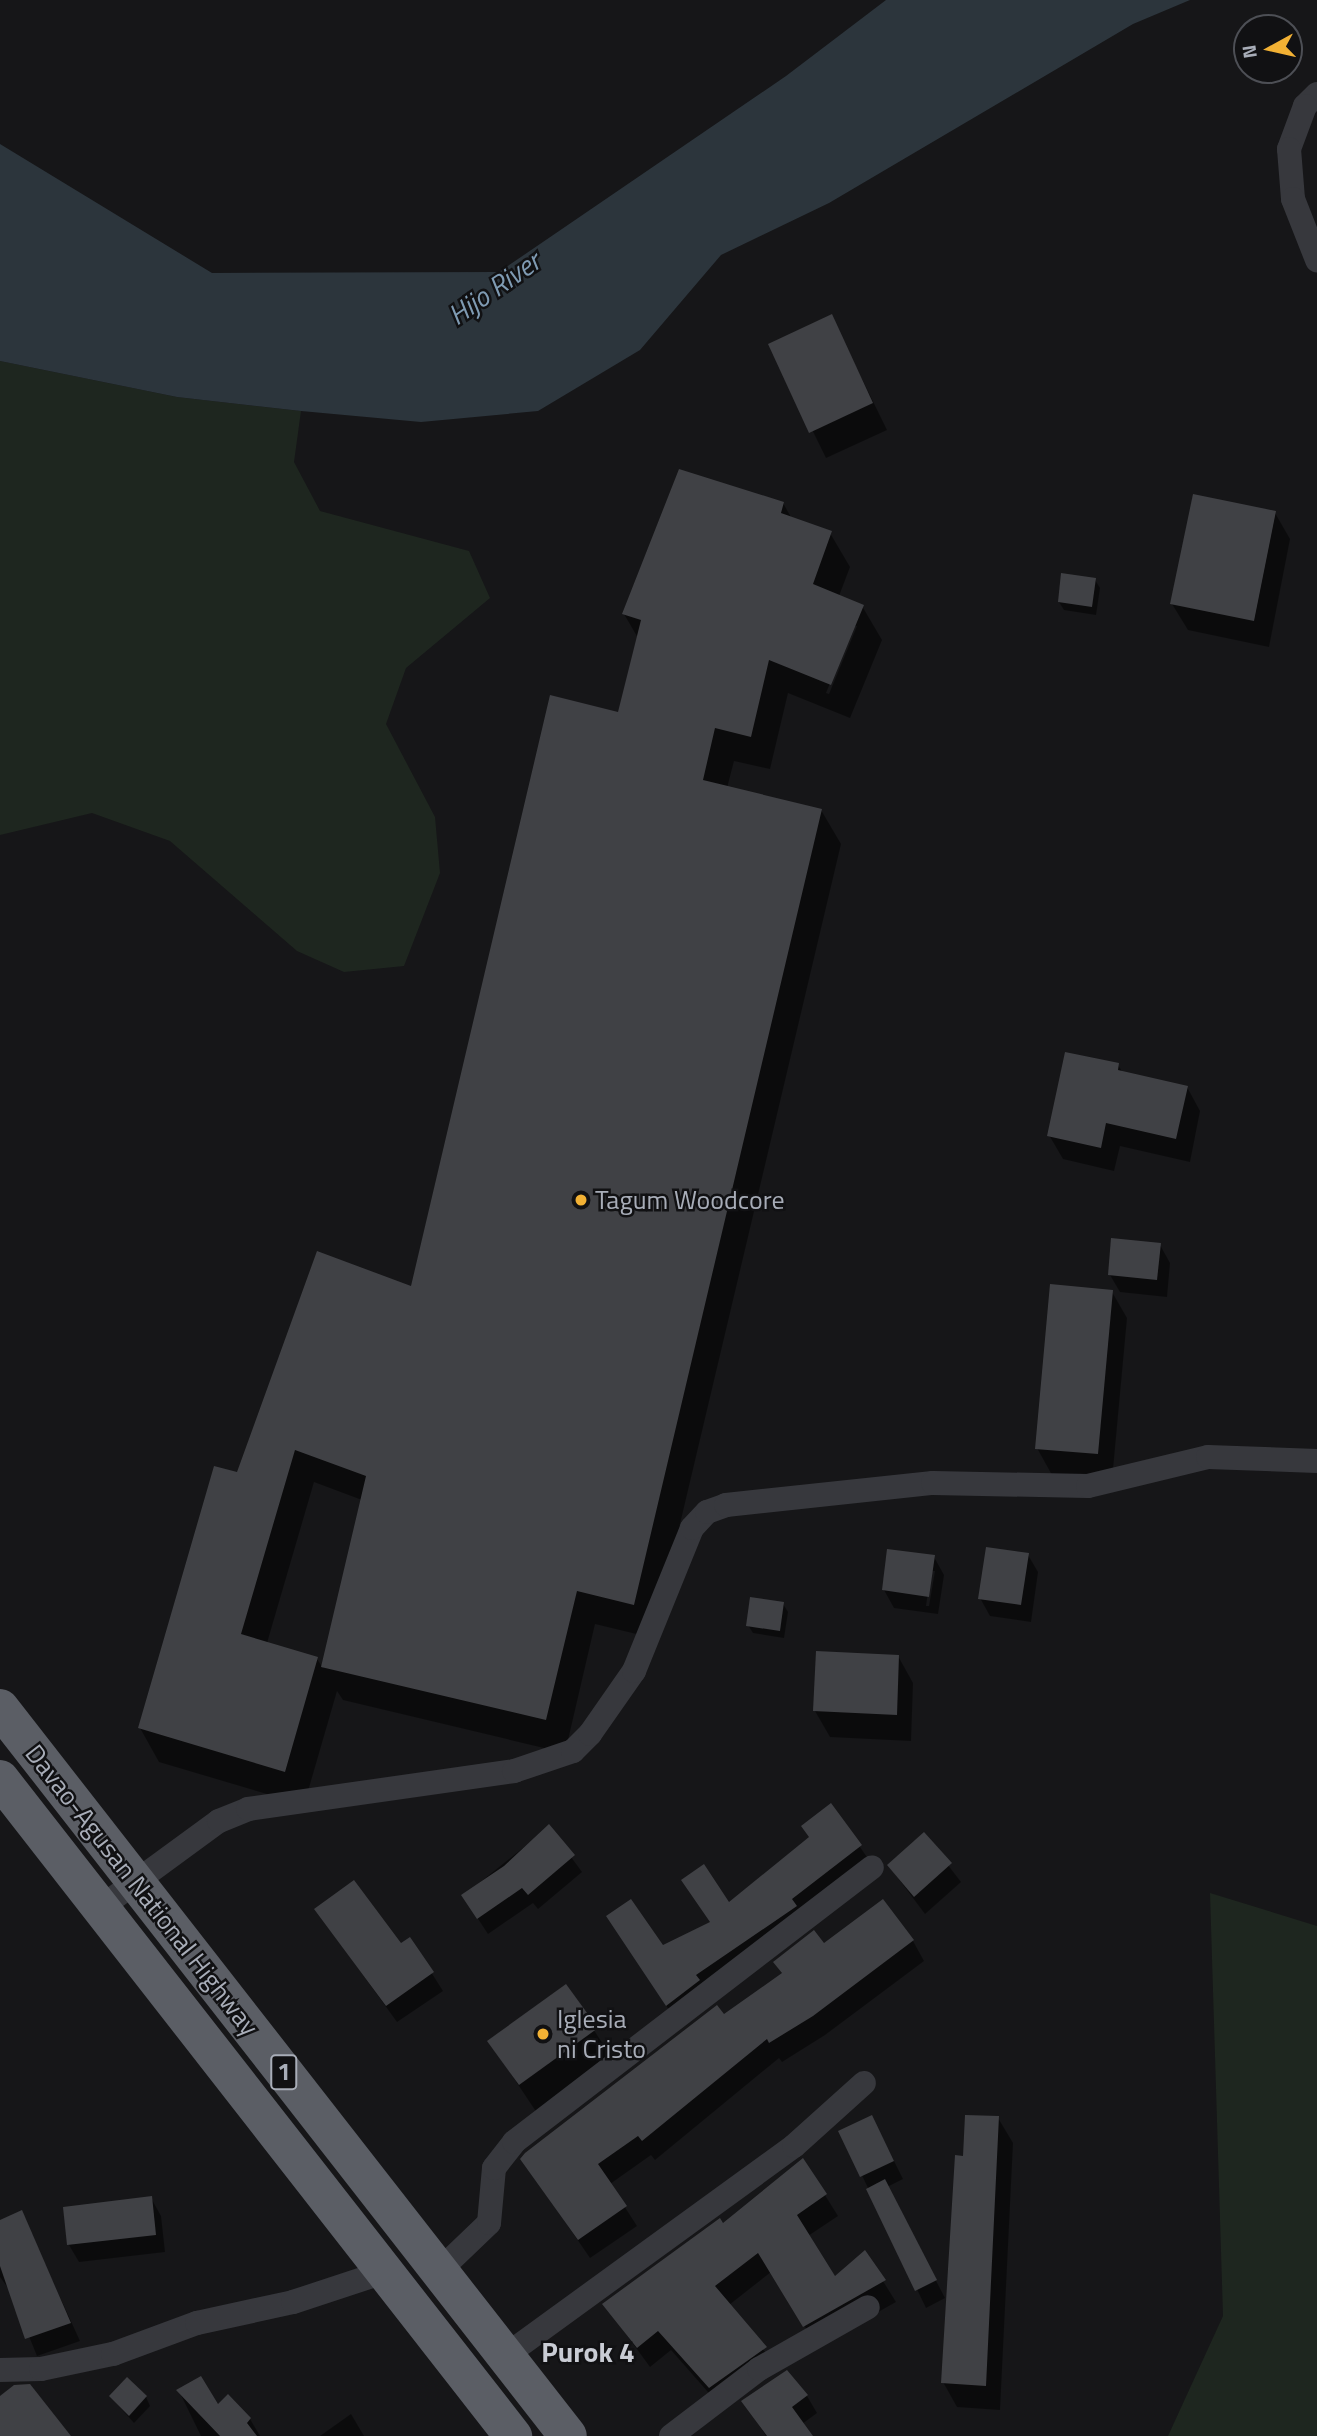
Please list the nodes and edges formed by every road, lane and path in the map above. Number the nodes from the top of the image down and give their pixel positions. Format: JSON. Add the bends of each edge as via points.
{"nodes":[{"id":1,"x":1317,"y":94,"type":"edge"},
{"id":2,"x":1317,"y":260,"type":"edge"},
{"id":3,"x":1317,"y":1461,"type":"edge"},
{"id":4,"x":0,"y":1708,"type":"edge"},
{"id":5,"x":0,"y":1779,"type":"edge"},
{"id":6,"x":872,"y":1867,"type":"dead end"},
{"id":7,"x":134,"y":1881,"type":"junction"},
{"id":8,"x":100,"y":1908,"type":"junction"},
{"id":9,"x":864,"y":2082,"type":"dead end"},
{"id":10,"x":439,"y":2271,"type":"junction"},
{"id":11,"x":384,"y":2272,"type":"junction"},
{"id":12,"x":868,"y":2307,"type":"dead end"},
{"id":13,"x":505,"y":2356,"type":"junction"},
{"id":14,"x":0,"y":2370,"type":"edge"},
{"id":15,"x":513,"y":2436,"type":"edge"},
{"id":16,"x":568,"y":2436,"type":"edge"},
{"id":17,"x":671,"y":2436,"type":"edge"}],
"edges":[{"from":1,"to":2,"type":"street","via":[[1305,106],[1289,149],[1293,199]]},
{"from":3,"to":7,"type":"street","via":[[1208,1457],[1088,1486],[933,1483],[726,1505],[707,1512],[692,1528],[635,1671],[573,1751],[513,1771],[248,1810],[219,1821]]},
{"from":4,"to":7,"type":"highway","name":"Davao-Agusan National Highway","number":"1"},
{"from":5,"to":8,"type":"highway","name":"Davao-Agusan National Highway","number":"1"},
{"from":6,"to":10,"type":"street","via":[[514,2142],[494,2168],[489,2223]]},
{"from":7,"to":8,"type":"street"},
{"from":7,"to":10,"type":"highway","name":"Davao-Agusan National Highway","number":"1"},
{"from":8,"to":11,"type":"highway","name":"Davao-Agusan National Highway","number":"1"},
{"from":9,"to":13,"type":"street","via":[[794,2146]]},
{"from":10,"to":13,"type":"highway","name":"Davao-Agusan National Highway","number":"1"},
{"from":11,"to":14,"type":"street","via":[[293,2302],[197,2323],[113,2354],[41,2369]]},
{"from":11,"to":15,"type":"highway","name":"Davao-Agusan National Highway","number":"1"},
{"from":12,"to":17,"type":"street","via":[[759,2369]]},
{"from":13,"to":16,"type":"highway","name":"Davao-Agusan National Highway","number":"1"}]}
